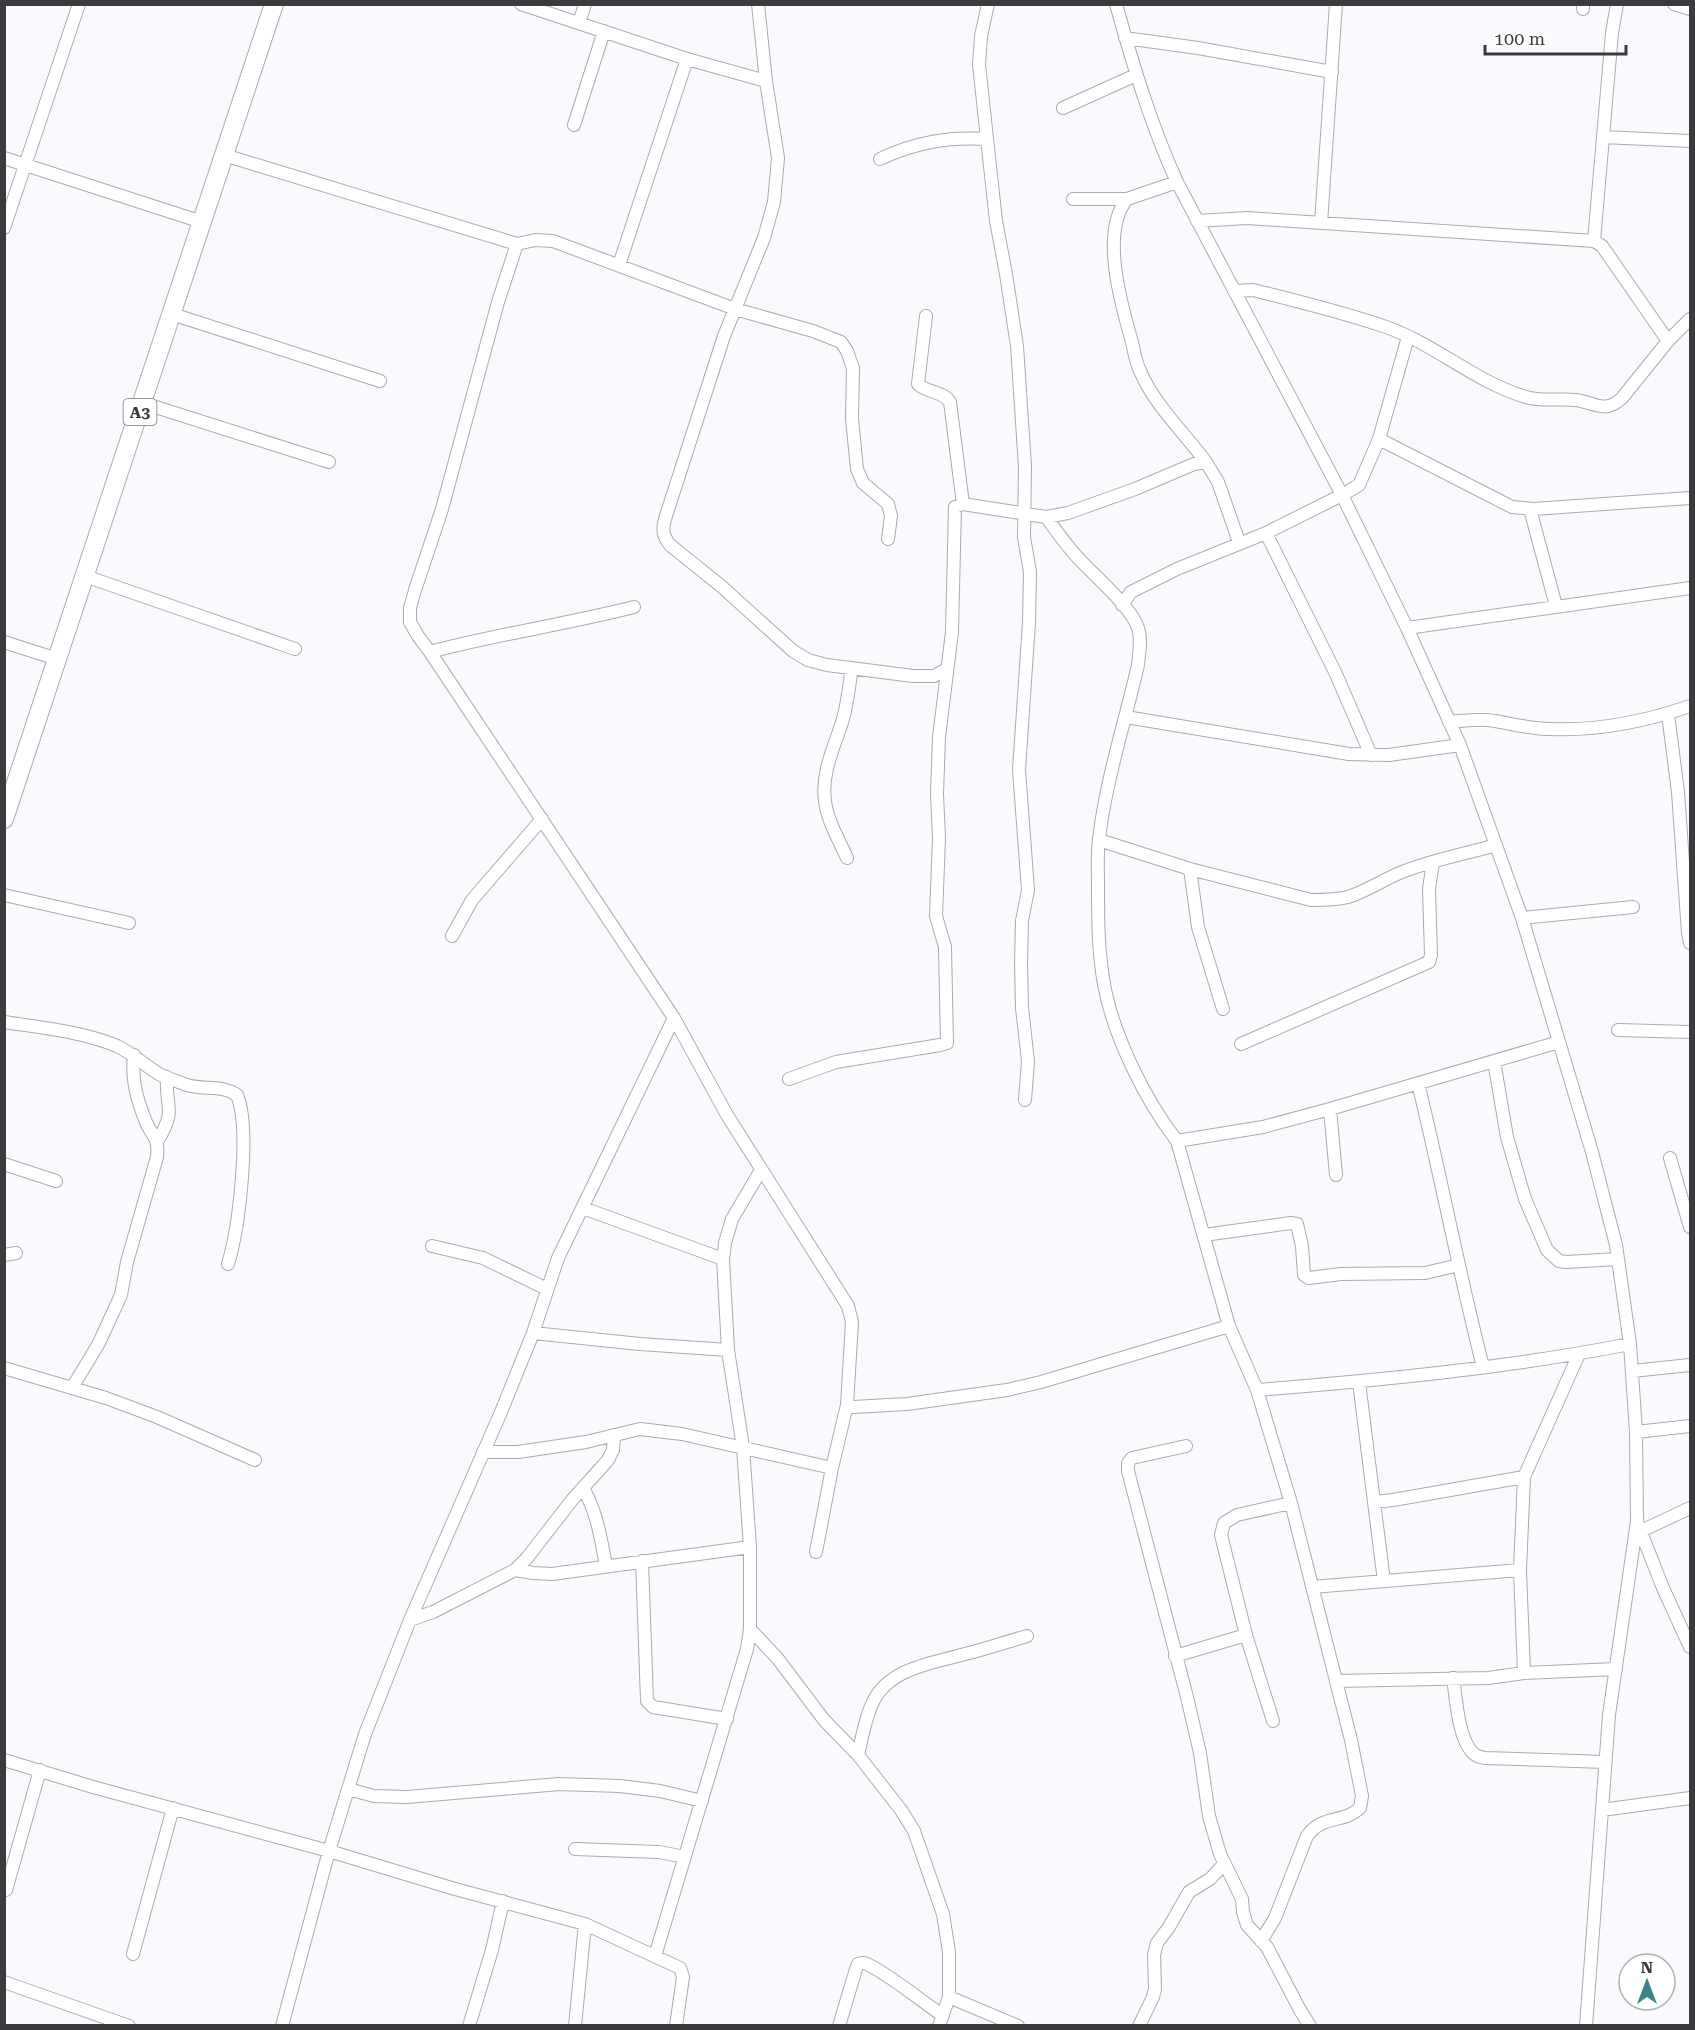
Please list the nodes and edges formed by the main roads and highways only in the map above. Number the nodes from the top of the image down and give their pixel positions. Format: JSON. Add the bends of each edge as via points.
{"nodes":[{"id":1,"x":274,"y":4,"type":"edge"},
{"id":2,"x":4,"y":819,"type":"edge"}],
"edges":[{"from":1,"to":2,"type":"highway","number":"A3"}]}
